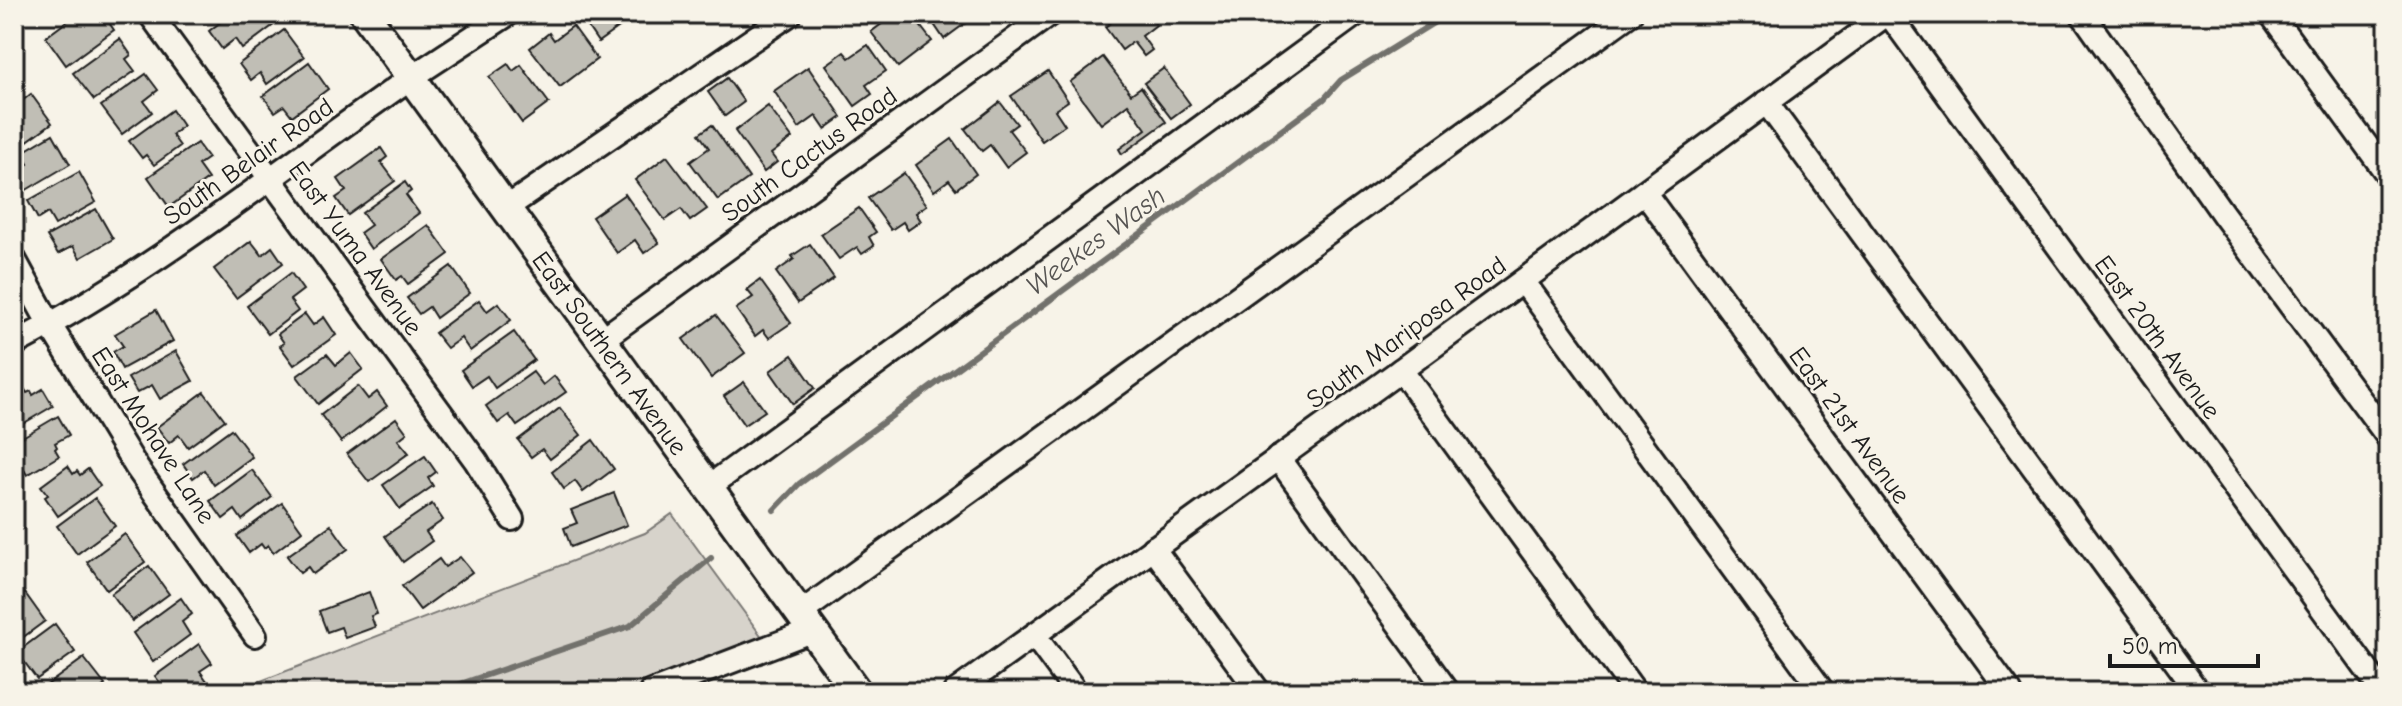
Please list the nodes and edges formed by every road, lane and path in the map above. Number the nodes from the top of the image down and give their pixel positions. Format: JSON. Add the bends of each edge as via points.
{"nodes":[{"id":1,"x":150,"y":14,"type":"edge"},
{"id":2,"x":365,"y":14,"type":"edge"},
{"id":3,"x":508,"y":14,"type":"edge"},
{"id":4,"x":790,"y":14,"type":"edge"},
{"id":5,"x":1050,"y":14,"type":"edge"},
{"id":6,"x":1356,"y":14,"type":"edge"},
{"id":7,"x":1630,"y":14,"type":"edge"},
{"id":8,"x":1888,"y":14,"type":"edge"},
{"id":9,"x":2082,"y":14,"type":"edge"},
{"id":10,"x":2271,"y":14,"type":"edge"},
{"id":11,"x":412,"y":78,"type":"junction"},
{"id":12,"x":1766,"y":102,"type":"junction"},
{"id":13,"x":2388,"y":175,"type":"edge"},
{"id":14,"x":272,"y":180,"type":"junction"},
{"id":15,"x":1644,"y":192,"type":"junction"},
{"id":16,"x":506,"y":208,"type":"junction"},
{"id":17,"x":14,"y":259,"type":"edge"},
{"id":18,"x":1523,"y":281,"type":"junction"},
{"id":19,"x":50,"y":325,"type":"junction"},
{"id":20,"x":601,"y":340,"type":"junction"},
{"id":21,"x":14,"y":344,"type":"edge"},
{"id":22,"x":1401,"y":370,"type":"junction"},
{"id":23,"x":2388,"y":437,"type":"edge"},
{"id":24,"x":1278,"y":458,"type":"junction"},
{"id":25,"x":707,"y":488,"type":"junction"},
{"id":26,"x":512,"y":519,"type":"dead end"},
{"id":27,"x":1153,"y":548,"type":"junction"},
{"id":28,"x":805,"y":622,"type":"junction"},
{"id":29,"x":255,"y":635,"type":"dead end"},
{"id":30,"x":1034,"y":635,"type":"junction"},
{"id":31,"x":651,"y":692,"type":"edge"},
{"id":32,"x":857,"y":692,"type":"edge"},
{"id":33,"x":955,"y":692,"type":"edge"},
{"id":34,"x":1076,"y":692,"type":"edge"},
{"id":35,"x":1259,"y":692,"type":"edge"},
{"id":36,"x":1448,"y":692,"type":"edge"},
{"id":37,"x":1635,"y":692,"type":"edge"},
{"id":38,"x":1823,"y":692,"type":"edge"},
{"id":39,"x":2010,"y":692,"type":"edge"},
{"id":40,"x":2198,"y":692,"type":"edge"},
{"id":41,"x":2383,"y":692,"type":"edge"}],
"edges":[{"from":1,"to":14,"type":"street","name":"East Yuma Avenue"},
{"from":2,"to":11,"type":"main road","name":"East Southern Avenue"},
{"from":3,"to":11,"type":"street","name":"South Belair Road"},
{"from":4,"to":16,"type":"street"},
{"from":5,"to":20,"type":"street","name":"South Cactus Road"},
{"from":6,"to":25,"type":"street"},
{"from":7,"to":28,"type":"street"},
{"from":8,"to":12,"type":"street","name":"South Mariposa Road"},
{"from":8,"to":41,"type":"street","name":"East 20th Avenue"},
{"from":9,"to":23,"type":"street"},
{"from":10,"to":13,"type":"street"},
{"from":11,"to":14,"type":"street","name":"South Belair Road"},
{"from":11,"to":16,"type":"main road","name":"East Southern Avenue"},
{"from":12,"to":15,"type":"street","name":"South Mariposa Road"},
{"from":12,"to":40,"type":"street"},
{"from":14,"to":19,"type":"street","name":"South Belair Road","via":[[133,277]]},
{"from":14,"to":26,"type":"street","name":"East Yuma Avenue","via":[[476,461]]},
{"from":15,"to":18,"type":"street","name":"South Mariposa Road"},
{"from":15,"to":39,"type":"street","name":"East 21st Avenue"},
{"from":16,"to":20,"type":"main road","name":"East Southern Avenue"},
{"from":17,"to":19,"type":"street","name":"East Mohave Lane"},
{"from":18,"to":22,"type":"street","name":"South Mariposa Road"},
{"from":18,"to":38,"type":"street"},
{"from":19,"to":21,"type":"street","name":"South Belair Road"},
{"from":19,"to":29,"type":"street","name":"East Mohave Lane","via":[[137,468]]},
{"from":20,"to":25,"type":"main road","name":"East Southern Avenue"},
{"from":22,"to":24,"type":"street","name":"South Mariposa Road"},
{"from":22,"to":37,"type":"street"},
{"from":24,"to":27,"type":"street","name":"South Mariposa Road"},
{"from":24,"to":36,"type":"street"},
{"from":25,"to":28,"type":"main road","name":"East Southern Avenue"},
{"from":27,"to":30,"type":"street","name":"South Mariposa Road"},
{"from":27,"to":35,"type":"street"},
{"from":28,"to":31,"type":"street"},
{"from":28,"to":32,"type":"main road","name":"East Southern Avenue"},
{"from":30,"to":33,"type":"street","name":"South Mariposa Road"},
{"from":30,"to":34,"type":"street"}]}
